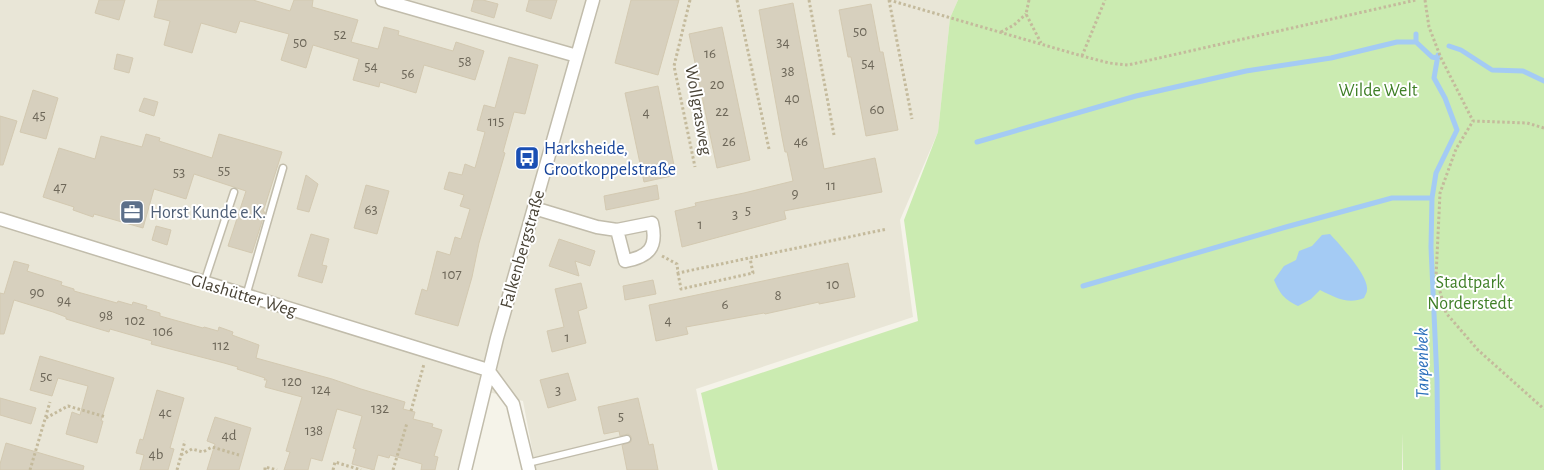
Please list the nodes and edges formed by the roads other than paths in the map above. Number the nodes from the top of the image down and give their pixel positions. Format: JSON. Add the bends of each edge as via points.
{"nodes":[{"id":1,"x":382,"y":0,"type":"edge"},
{"id":2,"x":593,"y":0,"type":"edge"},
{"id":3,"x":577,"y":56,"type":"junction"},
{"id":4,"x":283,"y":168,"type":"dead end"},
{"id":5,"x":234,"y":192,"type":"dead end"},
{"id":6,"x":534,"y":208,"type":"junction"},
{"id":7,"x":0,"y":219,"type":"edge"},
{"id":8,"x":617,"y":230,"type":"junction"},
{"id":9,"x":204,"y":283,"type":"junction"},
{"id":10,"x":246,"y":296,"type":"junction"},
{"id":11,"x":488,"y":370,"type":"junction"},
{"id":12,"x":626,"y":440,"type":"dead end"},
{"id":13,"x":528,"y":466,"type":"edge"},
{"id":14,"x":465,"y":470,"type":"edge"}],
"edges":[{"from":1,"to":3,"type":"street"},
{"from":2,"to":3,"type":"street","name":"Falkenbergstraße"},
{"from":3,"to":6,"type":"street","name":"Falkenbergstraße"},
{"from":4,"to":10,"type":"lane"},
{"from":5,"to":9,"type":"lane"},
{"from":6,"to":8,"type":"street"},
{"from":6,"to":11,"type":"street","name":"Falkenbergstraße"},
{"from":7,"to":9,"type":"street","name":"Glashütter Weg"},
{"from":8,"to":8,"type":"street","via":[[652,223],[654,243],[639,258],[625,261]]},
{"from":9,"to":10,"type":"street","name":"Glashütter Weg"},
{"from":10,"to":11,"type":"street","name":"Glashütter Weg"},
{"from":11,"to":13,"type":"street","via":[[513,404]]},
{"from":11,"to":14,"type":"street","name":"Falkenbergstraße"},
{"from":12,"to":13,"type":"lane"}]}
